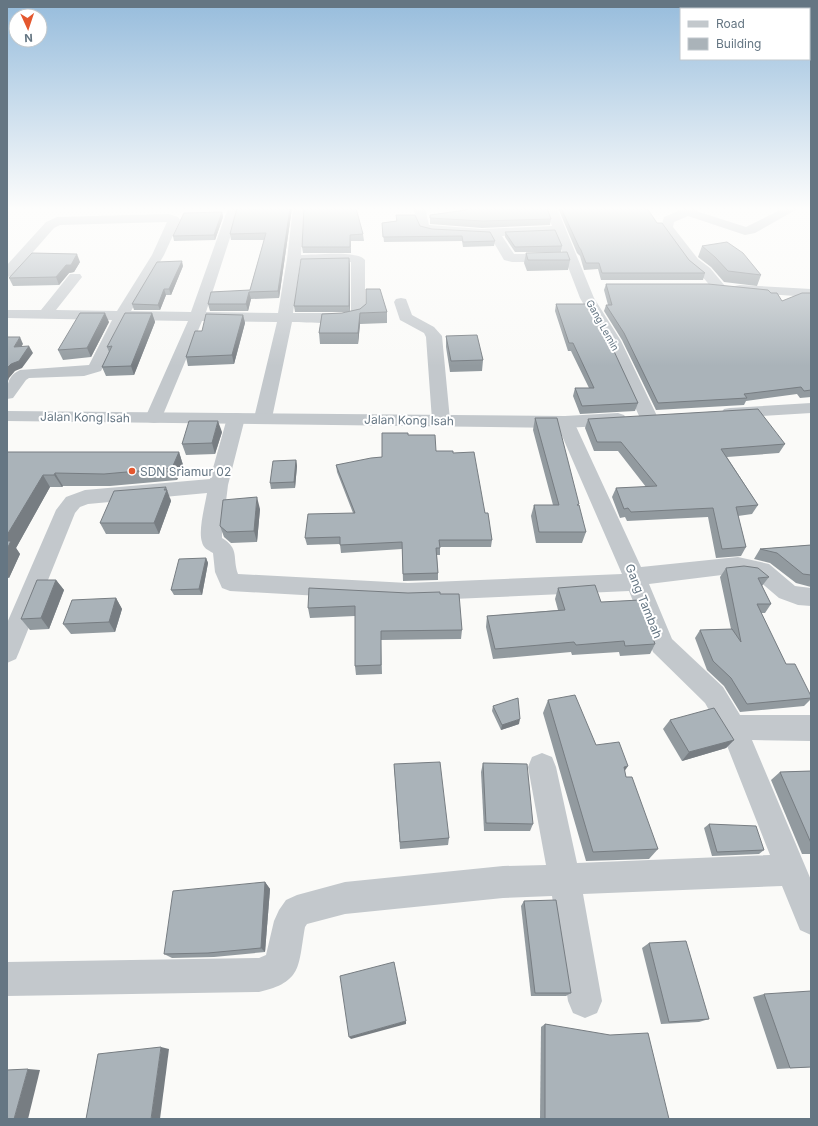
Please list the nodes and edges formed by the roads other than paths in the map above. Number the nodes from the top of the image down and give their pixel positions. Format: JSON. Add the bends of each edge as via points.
{"nodes":[{"id":1,"x":18,"y":261,"type":"edge"},
{"id":2,"x":155,"y":261,"type":"edge"},
{"id":3,"x":215,"y":261,"type":"edge"},
{"id":4,"x":294,"y":261,"type":"edge"},
{"id":5,"x":358,"y":261,"type":"edge"},
{"id":6,"x":573,"y":261,"type":"edge"},
{"id":7,"x":692,"y":261,"type":"edge"},
{"id":8,"x":7,"y":273,"type":"edge"},
{"id":9,"x":75,"y":277,"type":"dead end"},
{"id":10,"x":583,"y":285,"type":"junction"},
{"id":11,"x":599,"y":285,"type":"dead end"},
{"id":12,"x":699,"y":285,"type":"edge"},
{"id":13,"x":718,"y":286,"type":"junction"},
{"id":14,"x":811,"y":293,"type":"edge"},
{"id":15,"x":401,"y":302,"type":"dead end"},
{"id":16,"x":7,"y":314,"type":"edge"},
{"id":17,"x":122,"y":314,"type":"junction"},
{"id":18,"x":45,"y":315,"type":"junction"},
{"id":19,"x":196,"y":316,"type":"junction"},
{"id":20,"x":285,"y":318,"type":"junction"},
{"id":21,"x":7,"y":394,"type":"edge"},
{"id":22,"x":811,"y":408,"type":"edge"},
{"id":23,"x":712,"y":414,"type":"edge"},
{"id":24,"x":7,"y":416,"type":"edge"},
{"id":25,"x":657,"y":417,"type":"joint"},
{"id":26,"x":154,"y":418,"type":"junction"},
{"id":27,"x":236,"y":418,"type":"junction"},
{"id":28,"x":263,"y":418,"type":"junction"},
{"id":29,"x":442,"y":420,"type":"junction"},
{"id":30,"x":566,"y":422,"type":"junction"},
{"id":31,"x":218,"y":485,"type":"junction"},
{"id":32,"x":637,"y":582,"type":"junction"},
{"id":33,"x":811,"y":597,"type":"edge"},
{"id":34,"x":7,"y":652,"type":"edge"},
{"id":35,"x":733,"y":727,"type":"junction"},
{"id":36,"x":811,"y":728,"type":"edge"},
{"id":37,"x":542,"y":767,"type":"dead end"},
{"id":38,"x":792,"y":870,"type":"junction"},
{"id":39,"x":565,"y":880,"type":"junction"},
{"id":40,"x":811,"y":919,"type":"edge"},
{"id":41,"x":7,"y":979,"type":"edge"},
{"id":42,"x":585,"y":1001,"type":"dead end"}],
"edges":[{"from":1,"to":8,"type":"street"},
{"from":2,"to":17,"type":"street"},
{"from":3,"to":19,"type":"street"},
{"from":4,"to":20,"type":"street"},
{"from":5,"to":20,"type":"street","via":[[358,315],[350,318]]},
{"from":6,"to":10,"type":"street","name":"Gang Lemin"},
{"from":7,"to":13,"type":"street"},
{"from":9,"to":18,"type":"street"},
{"from":10,"to":11,"type":"street"},
{"from":10,"to":25,"type":"street","name":"Gang Lemin","via":[[587,298]]},
{"from":12,"to":13,"type":"street"},
{"from":13,"to":14,"type":"street","via":[[752,291]]},
{"from":15,"to":29,"type":"street","via":[[405,317],[429,330],[434,336]]},
{"from":16,"to":18,"type":"street"},
{"from":17,"to":18,"type":"street"},
{"from":17,"to":19,"type":"street"},
{"from":17,"to":21,"type":"street","via":[[95,368],[84,371],[26,372]]},
{"from":19,"to":20,"type":"street"},
{"from":19,"to":26,"type":"street"},
{"from":20,"to":28,"type":"street"},
{"from":22,"to":23,"type":"street"},
{"from":24,"to":26,"type":"street","name":"Jalan Kong Isah"},
{"from":25,"to":30,"type":"street","name":"Jalan Kong Isah"},
{"from":26,"to":27,"type":"street","name":"Jalan Kong Isah"},
{"from":27,"to":28,"type":"street","name":"Jalan Kong Isah"},
{"from":27,"to":31,"type":"street"},
{"from":28,"to":29,"type":"street","name":"Jalan Kong Isah"},
{"from":29,"to":30,"type":"street","name":"Jalan Kong Isah"},
{"from":30,"to":32,"type":"street","name":"Gang Tambah"},
{"from":31,"to":32,"type":"street","via":[[211,534],[212,542],[223,549],[230,582],[408,592]]},
{"from":31,"to":34,"type":"street","via":[[85,498],[73,502],[66,510]]},
{"from":32,"to":33,"type":"street","via":[[644,574],[738,565],[761,570],[787,592]]},
{"from":32,"to":35,"type":"street","name":"Gang Tambah","via":[[662,645],[714,695]]},
{"from":35,"to":36,"type":"street"},
{"from":35,"to":38,"type":"street","name":"Gang Tambah"},
{"from":37,"to":39,"type":"street"},
{"from":38,"to":39,"type":"street"},
{"from":38,"to":40,"type":"street","name":"Gang Tambah"},
{"from":39,"to":41,"type":"street","via":[[503,882],[345,898],[297,911],[290,921],[281,964],[272,972],[259,975]]},
{"from":39,"to":42,"type":"street"}]}
